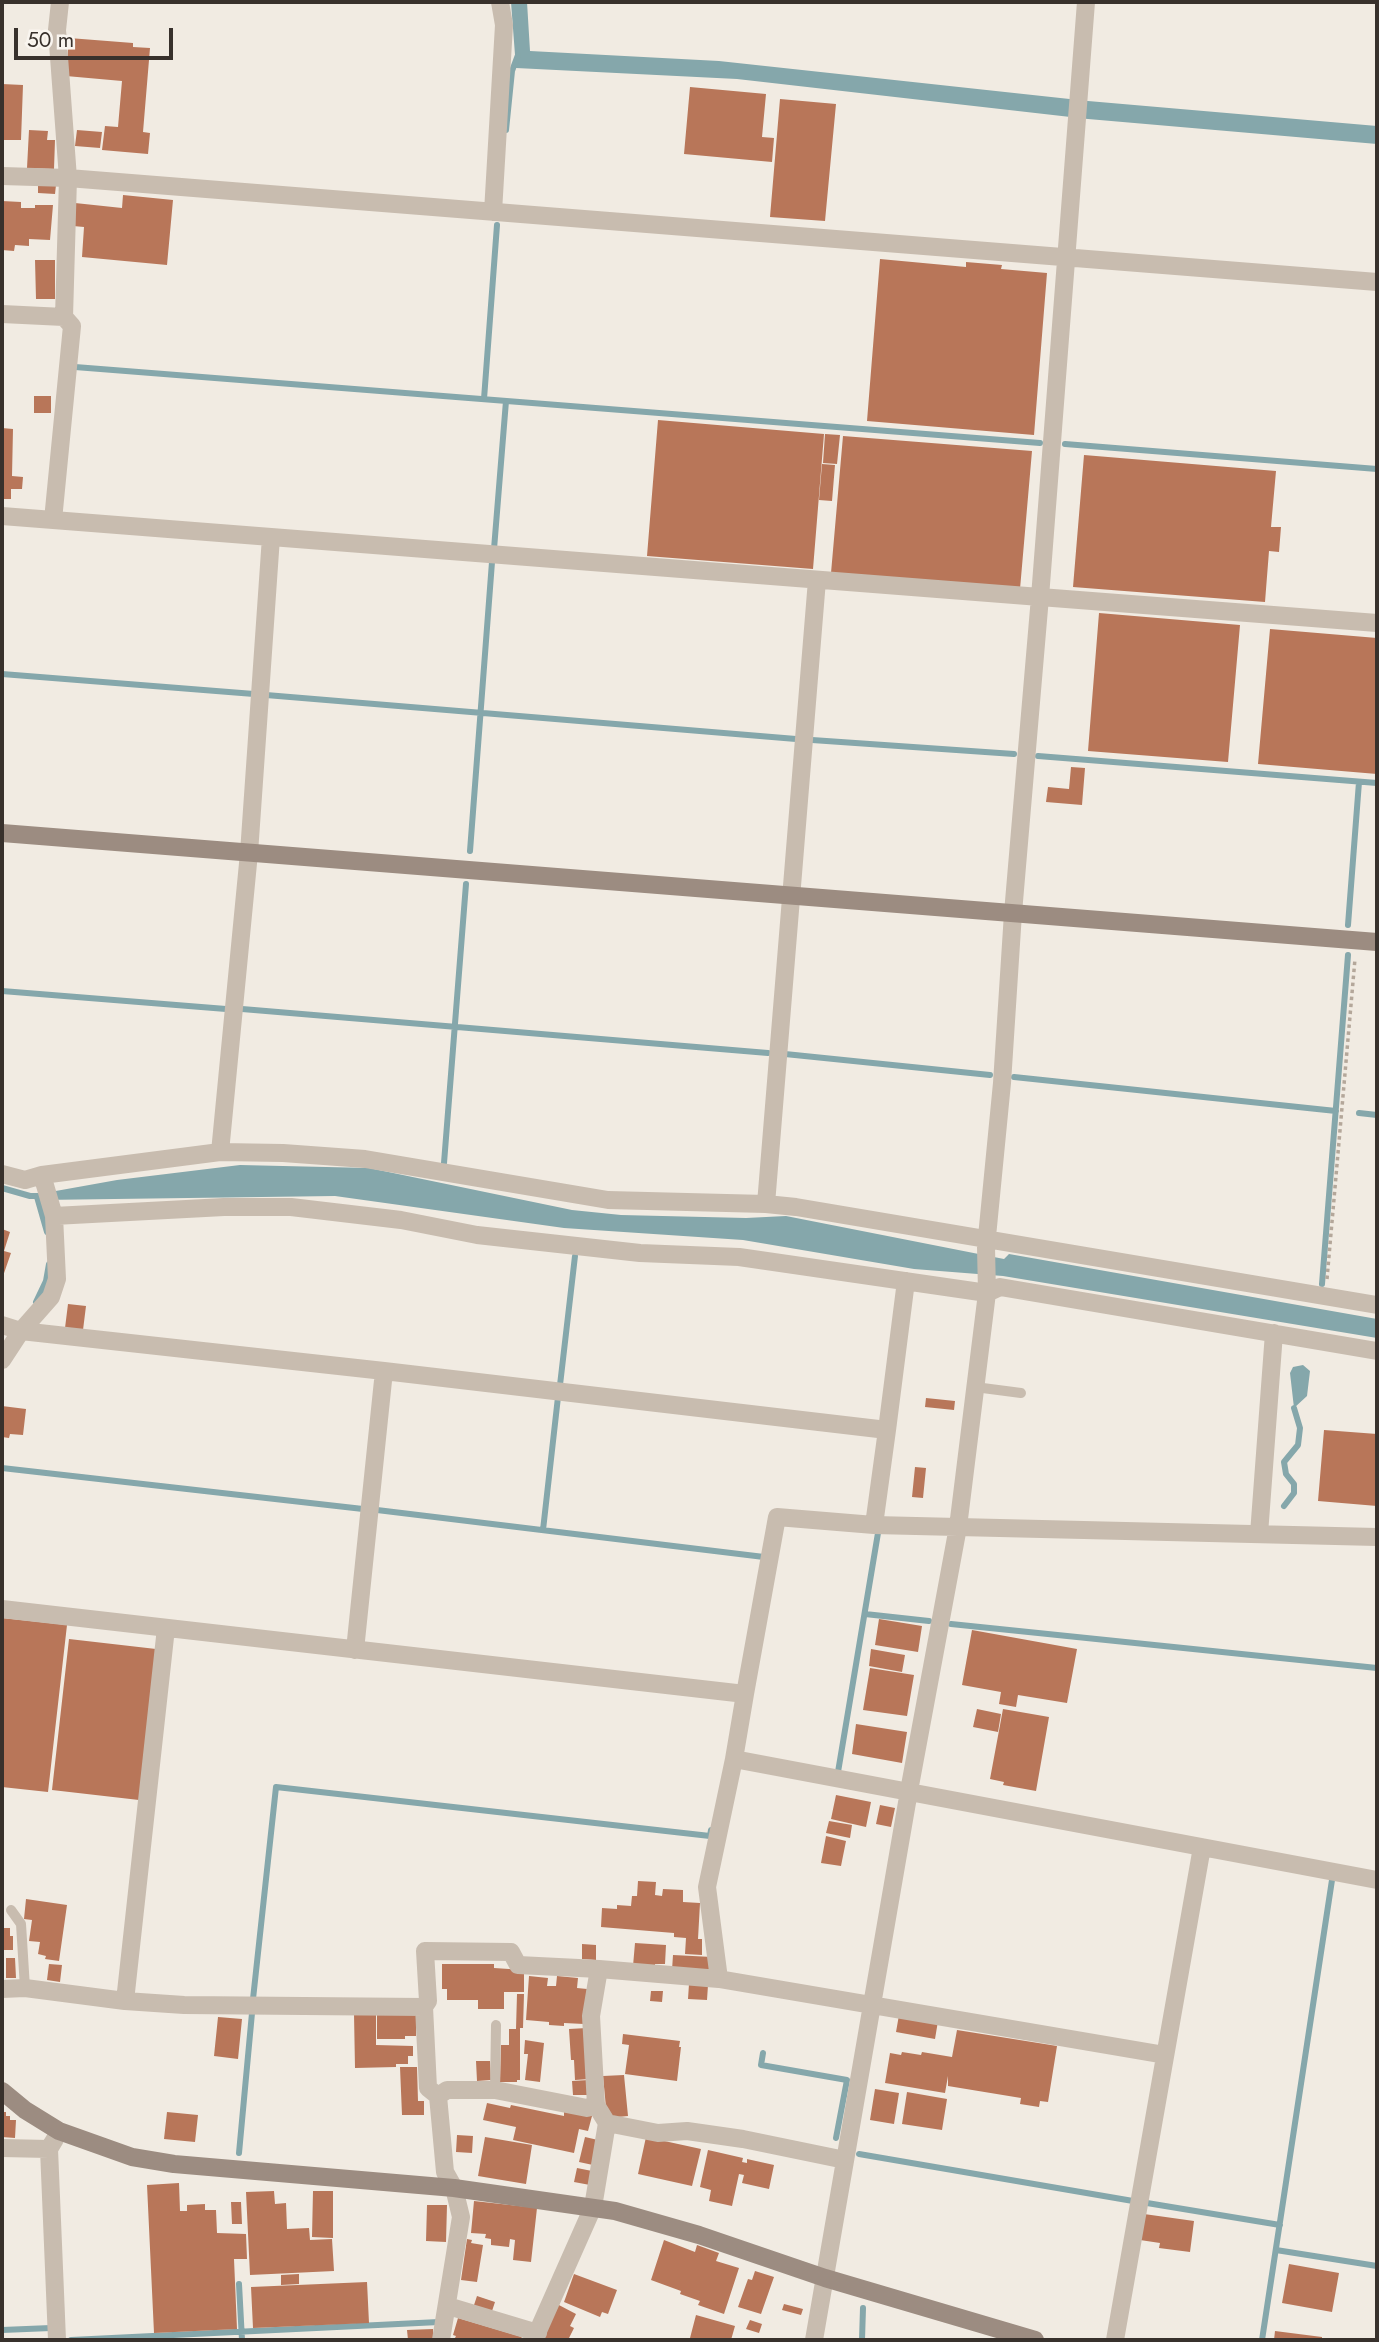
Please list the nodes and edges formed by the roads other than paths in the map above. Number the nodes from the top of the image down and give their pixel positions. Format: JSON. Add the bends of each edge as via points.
{"nodes":[{"id":1,"x":60,"y":2,"type":"edge"},
{"id":2,"x":500,"y":2,"type":"edge"},
{"id":3,"x":1086,"y":2,"type":"edge"},
{"id":4,"x":2,"y":176,"type":"edge"},
{"id":5,"x":68,"y":178,"type":"junction"},
{"id":6,"x":493,"y":212,"type":"junction"},
{"id":7,"x":1065,"y":258,"type":"junction"},
{"id":8,"x":1377,"y":282,"type":"edge"},
{"id":9,"x":2,"y":314,"type":"edge"},
{"id":10,"x":64,"y":317,"type":"junction"},
{"id":11,"x":2,"y":516,"type":"edge"},
{"id":12,"x":53,"y":520,"type":"junction"},
{"id":13,"x":271,"y":537,"type":"junction"},
{"id":14,"x":817,"y":580,"type":"junction"},
{"id":15,"x":1040,"y":597,"type":"junction"},
{"id":16,"x":1377,"y":623,"type":"edge"},
{"id":17,"x":2,"y":833,"type":"edge"},
{"id":18,"x":248,"y":852,"type":"junction"},
{"id":19,"x":792,"y":896,"type":"junction"},
{"id":20,"x":1013,"y":913,"type":"junction"},
{"id":21,"x":1377,"y":942,"type":"edge"},
{"id":22,"x":220,"y":1152,"type":"junction"},
{"id":23,"x":2,"y":1174,"type":"edge"},
{"id":24,"x":43,"y":1178,"type":"junction"},
{"id":25,"x":766,"y":1204,"type":"junction"},
{"id":26,"x":53,"y":1211,"type":"junction"},
{"id":27,"x":986,"y":1243,"type":"junction"},
{"id":28,"x":906,"y":1281,"type":"junction"},
{"id":29,"x":987,"y":1286,"type":"junction"},
{"id":30,"x":1377,"y":1305,"type":"edge"},
{"id":31,"x":2,"y":1325,"type":"edge"},
{"id":32,"x":21,"y":1331,"type":"junction"},
{"id":33,"x":1274,"y":1333,"type":"junction"},
{"id":34,"x":1377,"y":1351,"type":"edge"},
{"id":35,"x":2,"y":1360,"type":"edge"},
{"id":36,"x":384,"y":1371,"type":"junction"},
{"id":37,"x":975,"y":1387,"type":"junction"},
{"id":38,"x":1021,"y":1393,"type":"dead end"},
{"id":39,"x":887,"y":1430,"type":"junction"},
{"id":40,"x":874,"y":1525,"type":"junction"},
{"id":41,"x":958,"y":1527,"type":"junction"},
{"id":42,"x":1259,"y":1534,"type":"junction"},
{"id":43,"x":1377,"y":1537,"type":"edge"},
{"id":44,"x":2,"y":1609,"type":"edge"},
{"id":45,"x":166,"y":1628,"type":"junction"},
{"id":46,"x":355,"y":1650,"type":"junction"},
{"id":47,"x":745,"y":1694,"type":"junction"},
{"id":48,"x":734,"y":1759,"type":"junction"},
{"id":49,"x":909,"y":1791,"type":"junction"},
{"id":50,"x":1202,"y":1847,"type":"junction"},
{"id":51,"x":1377,"y":1880,"type":"edge"},
{"id":52,"x":11,"y":1910,"type":"dead end"},
{"id":53,"x":599,"y":1969,"type":"junction"},
{"id":54,"x":719,"y":1979,"type":"junction"},
{"id":55,"x":24,"y":1988,"type":"junction"},
{"id":56,"x":2,"y":1989,"type":"edge"},
{"id":57,"x":125,"y":2001,"type":"junction"},
{"id":58,"x":872,"y":2005,"type":"junction"},
{"id":59,"x":424,"y":2007,"type":"junction"},
{"id":60,"x":496,"y":2025,"type":"dead end"},
{"id":61,"x":1165,"y":2055,"type":"junction"},
{"id":62,"x":495,"y":2090,"type":"junction"},
{"id":63,"x":2,"y":2091,"type":"edge"},
{"id":64,"x":438,"y":2096,"type":"junction"},
{"id":65,"x":596,"y":2105,"type":"junction"},
{"id":66,"x":607,"y":2123,"type":"junction"},
{"id":67,"x":59,"y":2131,"type":"junction"},
{"id":68,"x":2,"y":2148,"type":"edge"},
{"id":69,"x":49,"y":2150,"type":"junction"},
{"id":70,"x":845,"y":2160,"type":"junction"},
{"id":71,"x":454,"y":2188,"type":"junction"},
{"id":72,"x":593,"y":2207,"type":"junction"},
{"id":73,"x":825,"y":2278,"type":"junction"},
{"id":74,"x":448,"y":2306,"type":"junction"},
{"id":75,"x":536,"y":2337,"type":"edge"},
{"id":76,"x":57,"y":2340,"type":"edge"},
{"id":77,"x":441,"y":2340,"type":"edge"},
{"id":78,"x":814,"y":2340,"type":"edge"},
{"id":79,"x":1033,"y":2340,"type":"edge"},
{"id":80,"x":1115,"y":2340,"type":"edge"}],
"edges":[{"from":1,"to":5,"type":"street","via":[[57,30]]},
{"from":2,"to":6,"type":"street","via":[[504,25]]},
{"from":3,"to":7,"type":"street"},
{"from":4,"to":5,"type":"street"},
{"from":5,"to":6,"type":"street"},
{"from":5,"to":10,"type":"street"},
{"from":6,"to":7,"type":"street"},
{"from":7,"to":8,"type":"street"},
{"from":7,"to":15,"type":"street"},
{"from":9,"to":10,"type":"street"},
{"from":10,"to":12,"type":"street","via":[[72,326]]},
{"from":11,"to":12,"type":"street"},
{"from":12,"to":13,"type":"street"},
{"from":13,"to":14,"type":"street"},
{"from":13,"to":18,"type":"street"},
{"from":14,"to":15,"type":"street"},
{"from":14,"to":19,"type":"street"},
{"from":15,"to":16,"type":"street"},
{"from":15,"to":20,"type":"street"},
{"from":17,"to":18,"type":"street"},
{"from":18,"to":19,"type":"street"},
{"from":18,"to":22,"type":"street"},
{"from":19,"to":20,"type":"street"},
{"from":19,"to":25,"type":"street"},
{"from":20,"to":21,"type":"street"},
{"from":20,"to":27,"type":"street"},
{"from":22,"to":24,"type":"street"},
{"from":22,"to":25,"type":"street","via":[[365,1159],[608,1200]]},
{"from":23,"to":24,"type":"street","via":[[25,1180]]},
{"from":24,"to":26,"type":"street"},
{"from":25,"to":27,"type":"street"},
{"from":26,"to":28,"type":"street","via":[[291,1208],[401,1220],[477,1235],[640,1253],[739,1257]]},
{"from":26,"to":32,"type":"street","via":[[57,1279],[51,1297]]},
{"from":27,"to":29,"type":"street"},
{"from":27,"to":30,"type":"street"},
{"from":28,"to":29,"type":"street"},
{"from":28,"to":39,"type":"street"},
{"from":29,"to":33,"type":"street"},
{"from":29,"to":37,"type":"street"},
{"from":31,"to":32,"type":"street"},
{"from":32,"to":35,"type":"street"},
{"from":32,"to":36,"type":"street"},
{"from":33,"to":34,"type":"street"},
{"from":33,"to":42,"type":"street"},
{"from":36,"to":39,"type":"street"},
{"from":36,"to":46,"type":"street"},
{"from":37,"to":38,"type":"lane"},
{"from":37,"to":41,"type":"street"},
{"from":39,"to":40,"type":"street"},
{"from":40,"to":41,"type":"street"},
{"from":40,"to":47,"type":"street","via":[[777,1517]]},
{"from":41,"to":42,"type":"street"},
{"from":41,"to":49,"type":"street"},
{"from":42,"to":43,"type":"street"},
{"from":44,"to":45,"type":"street"},
{"from":45,"to":46,"type":"street"},
{"from":45,"to":57,"type":"street"},
{"from":46,"to":47,"type":"street"},
{"from":47,"to":48,"type":"street"},
{"from":48,"to":49,"type":"street"},
{"from":48,"to":54,"type":"street","via":[[706,1887]]},
{"from":49,"to":50,"type":"street"},
{"from":49,"to":58,"type":"street"},
{"from":50,"to":51,"type":"street"},
{"from":50,"to":61,"type":"street"},
{"from":52,"to":55,"type":"lane","via":[[21,1924]]},
{"from":53,"to":54,"type":"street"},
{"from":53,"to":59,"type":"street","via":[[518,1965],[511,1952],[425,1951],[428,2001]]},
{"from":53,"to":65,"type":"street","via":[[591,2016]]},
{"from":54,"to":58,"type":"street"},
{"from":55,"to":56,"type":"street"},
{"from":55,"to":57,"type":"street"},
{"from":57,"to":59,"type":"street"},
{"from":58,"to":61,"type":"street"},
{"from":58,"to":70,"type":"street"},
{"from":59,"to":64,"type":"street","via":[[428,2088]]},
{"from":60,"to":62,"type":"lane"},
{"from":61,"to":80,"type":"street"},
{"from":62,"to":64,"type":"street","via":[[447,2090]]},
{"from":62,"to":65,"type":"street","via":[[587,2108]]},
{"from":63,"to":67,"type":"street"},
{"from":64,"to":71,"type":"street","via":[[445,2172]]},
{"from":65,"to":66,"type":"street"},
{"from":66,"to":70,"type":"street","via":[[658,2133],[687,2131],[743,2139]]},
{"from":66,"to":72,"type":"street"},
{"from":67,"to":69,"type":"street"},
{"from":67,"to":71,"type":"street","via":[[132,2157],[174,2164]]},
{"from":68,"to":69,"type":"street"},
{"from":69,"to":76,"type":"street"},
{"from":70,"to":73,"type":"street"},
{"from":71,"to":72,"type":"street"},
{"from":71,"to":74,"type":"street","via":[[461,2217]]},
{"from":72,"to":73,"type":"street","via":[[699,2235]]},
{"from":72,"to":75,"type":"street"},
{"from":73,"to":78,"type":"street"},
{"from":73,"to":79,"type":"street"},
{"from":74,"to":75,"type":"street"},
{"from":74,"to":77,"type":"street"}]}
